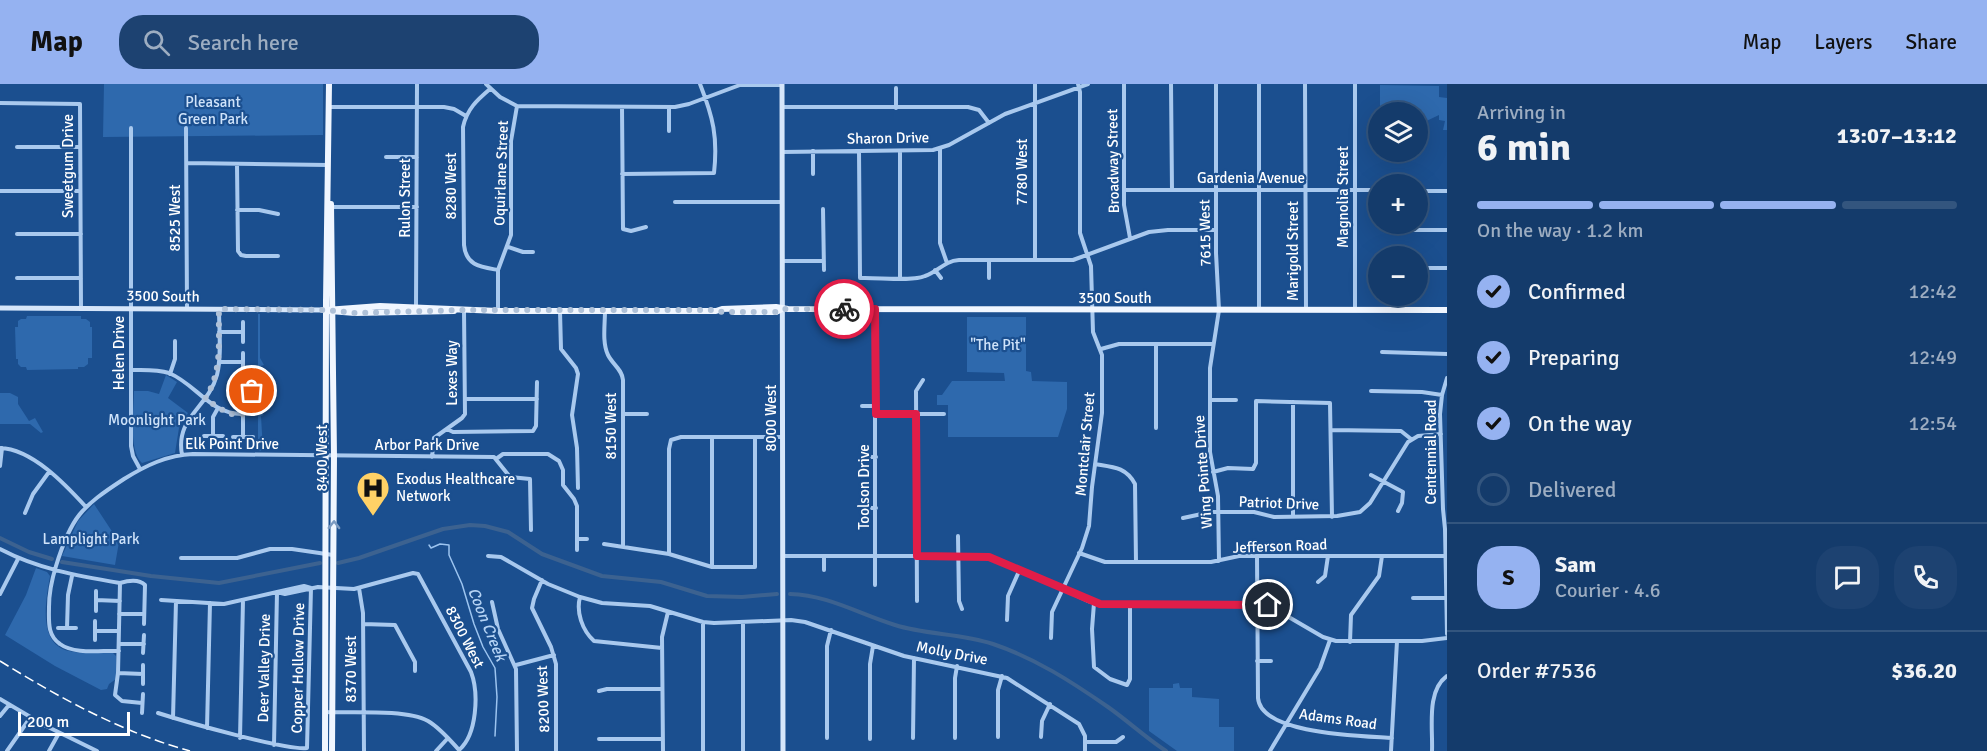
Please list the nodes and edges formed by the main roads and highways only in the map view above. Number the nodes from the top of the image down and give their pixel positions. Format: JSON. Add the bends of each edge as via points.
{"nodes":[{"id":1,"x":329,"y":84,"type":"edge"},
{"id":2,"x":1447,"y":309,"type":"edge"},
{"id":3,"x":331,"y":310,"type":"junction"},
{"id":4,"x":330,"y":456,"type":"junction"},
{"id":5,"x":329,"y":587,"type":"junction"},
{"id":6,"x":328,"y":712,"type":"junction"},
{"id":7,"x":325,"y":751,"type":"edge"},
{"id":8,"x":332,"y":751,"type":"edge"}],
"edges":[{"from":1,"to":3,"type":"main road","name":"8400 West"},
{"from":2,"to":3,"type":"main road","name":"3500 South"},
{"from":3,"to":4,"type":"main road","name":"8400 West"},
{"from":4,"to":5,"type":"main road","name":"8400 West","via":[[326,555]]},
{"from":5,"to":4,"type":"main road","name":"8400 West","one_way":true,"via":[[333,555]]},
{"from":5,"to":6,"type":"main road","name":"8400 West"},
{"from":6,"to":7,"type":"main road","name":"8400 West"},
{"from":6,"to":8,"type":"main road","name":"8400 West"}]}
